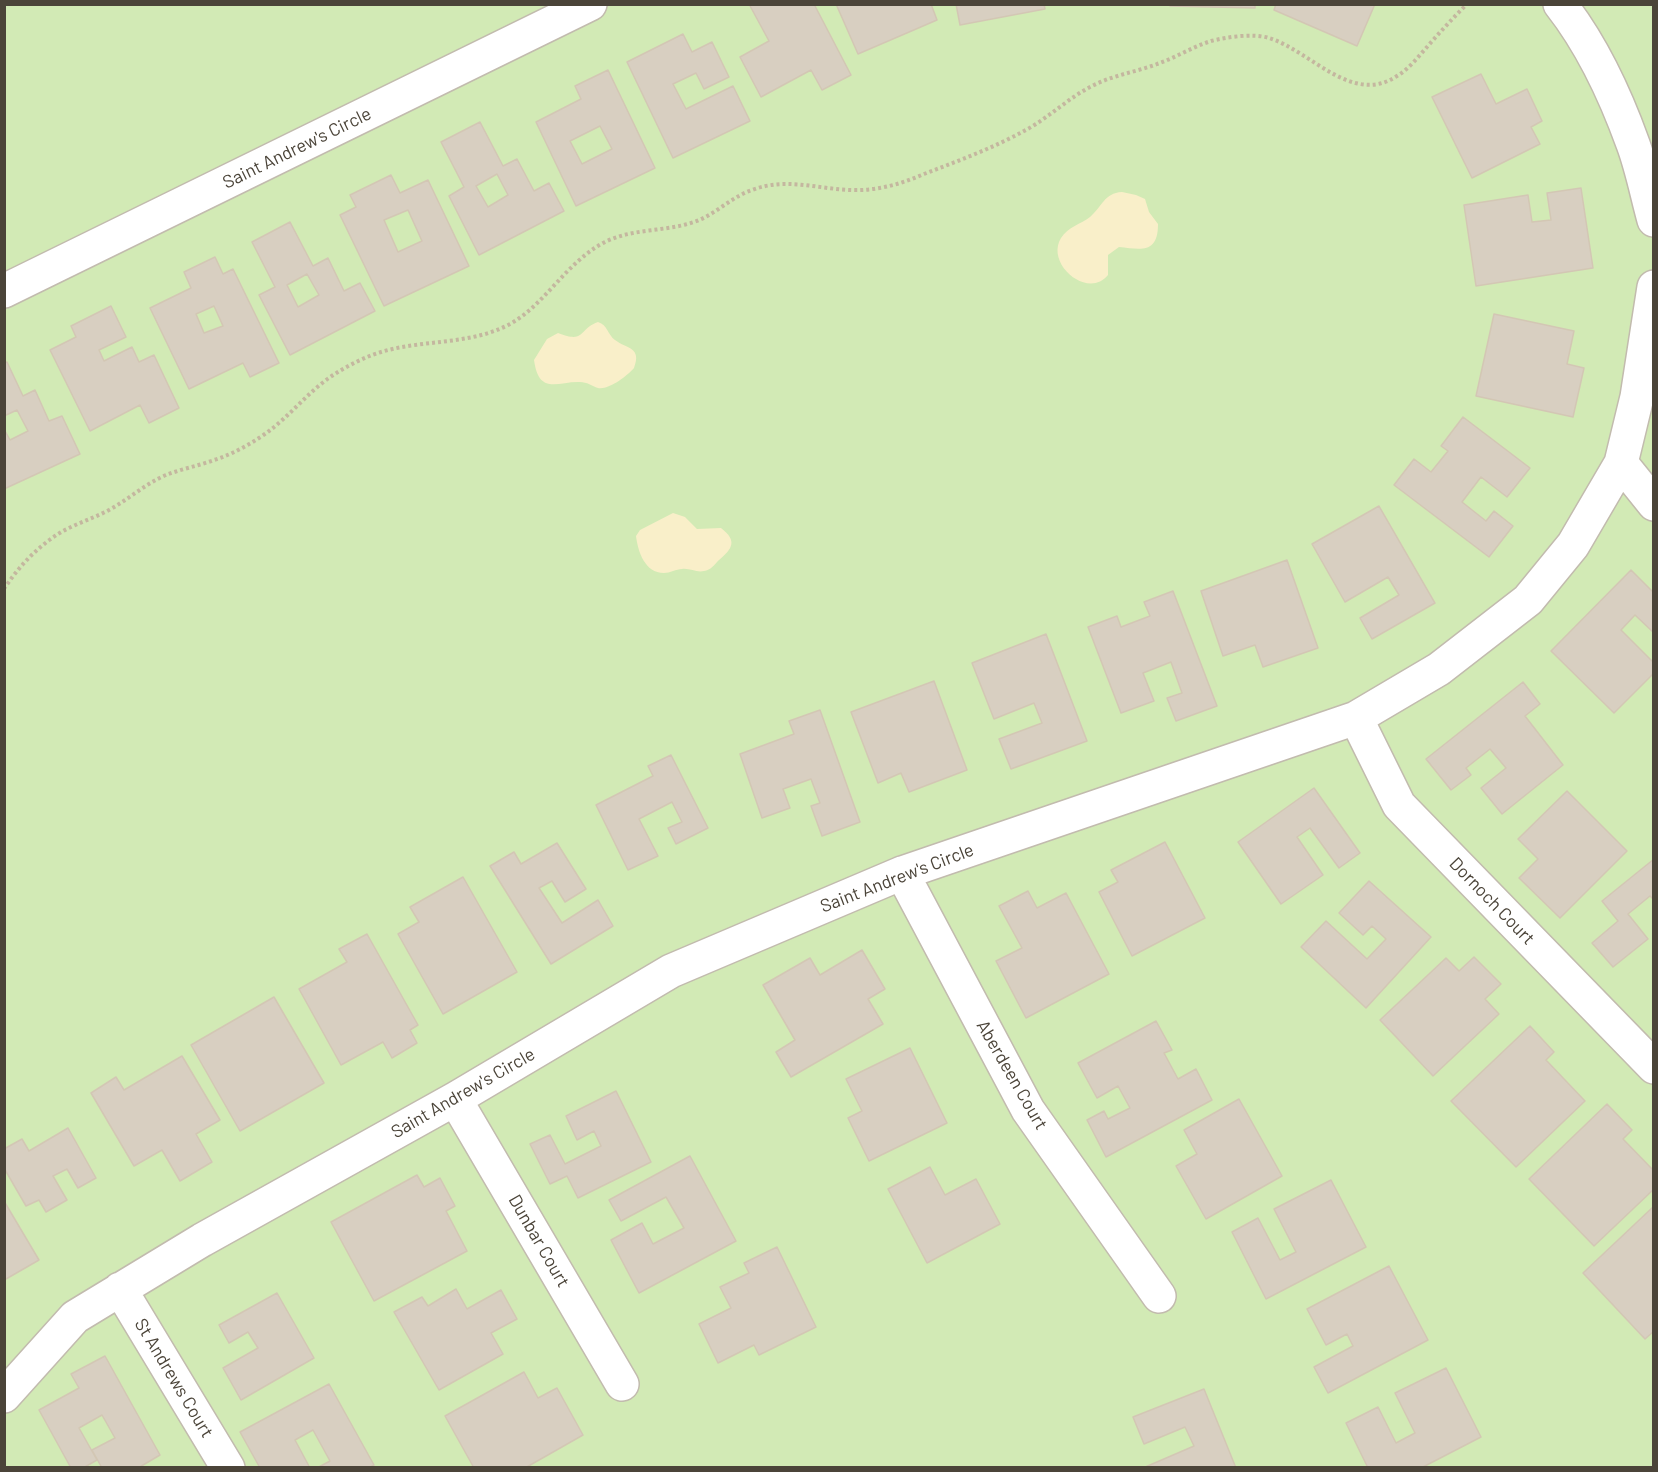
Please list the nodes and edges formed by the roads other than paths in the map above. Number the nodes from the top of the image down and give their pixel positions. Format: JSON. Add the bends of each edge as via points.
{"nodes":[{"id":1,"x":590,"y":4,"type":"edge"},
{"id":2,"x":1560,"y":4,"type":"edge"},
{"id":3,"x":1653,"y":220,"type":"edge"},
{"id":4,"x":1653,"y":287,"type":"edge"},
{"id":5,"x":4,"y":291,"type":"edge"},
{"id":6,"x":1621,"y":463,"type":"junction"},
{"id":7,"x":1653,"y":504,"type":"edge"},
{"id":8,"x":1356,"y":718,"type":"junction"},
{"id":9,"x":902,"y":873,"type":"junction"},
{"id":10,"x":1653,"y":1067,"type":"edge"},
{"id":11,"x":455,"y":1099,"type":"junction"},
{"id":12,"x":120,"y":1289,"type":"junction"},
{"id":13,"x":1159,"y":1296,"type":"dead end"},
{"id":14,"x":622,"y":1384,"type":"dead end"},
{"id":15,"x":4,"y":1396,"type":"edge"},
{"id":16,"x":228,"y":1467,"type":"edge"}],
"edges":[{"from":1,"to":5,"type":"street","name":"Saint Andrew's Circle"},
{"from":2,"to":3,"type":"street","via":[[1603,71],[1634,145]]},
{"from":4,"to":6,"type":"street","name":"Saint Andrew's Circle","via":[[1637,396]]},
{"from":6,"to":7,"type":"street"},
{"from":6,"to":8,"type":"street","name":"Saint Andrew's Circle","via":[[1573,545],[1528,600],[1439,669]]},
{"from":8,"to":9,"type":"street","name":"Saint Andrew's Circle"},
{"from":8,"to":10,"type":"street","name":"Dornoch Court","via":[[1399,805]]},
{"from":9,"to":11,"type":"street","name":"Saint Andrew's Circle","via":[[671,971]]},
{"from":9,"to":13,"type":"street","name":"Aberdeen Court","via":[[1028,1110]]},
{"from":11,"to":12,"type":"street","name":"Saint Andrew's Circle"},
{"from":11,"to":14,"type":"street","name":"Dunbar Court"},
{"from":12,"to":15,"type":"street","name":"Saint Andrew's Circle","via":[[75,1317]]},
{"from":12,"to":16,"type":"street","name":"St Andrews Court"}]}
